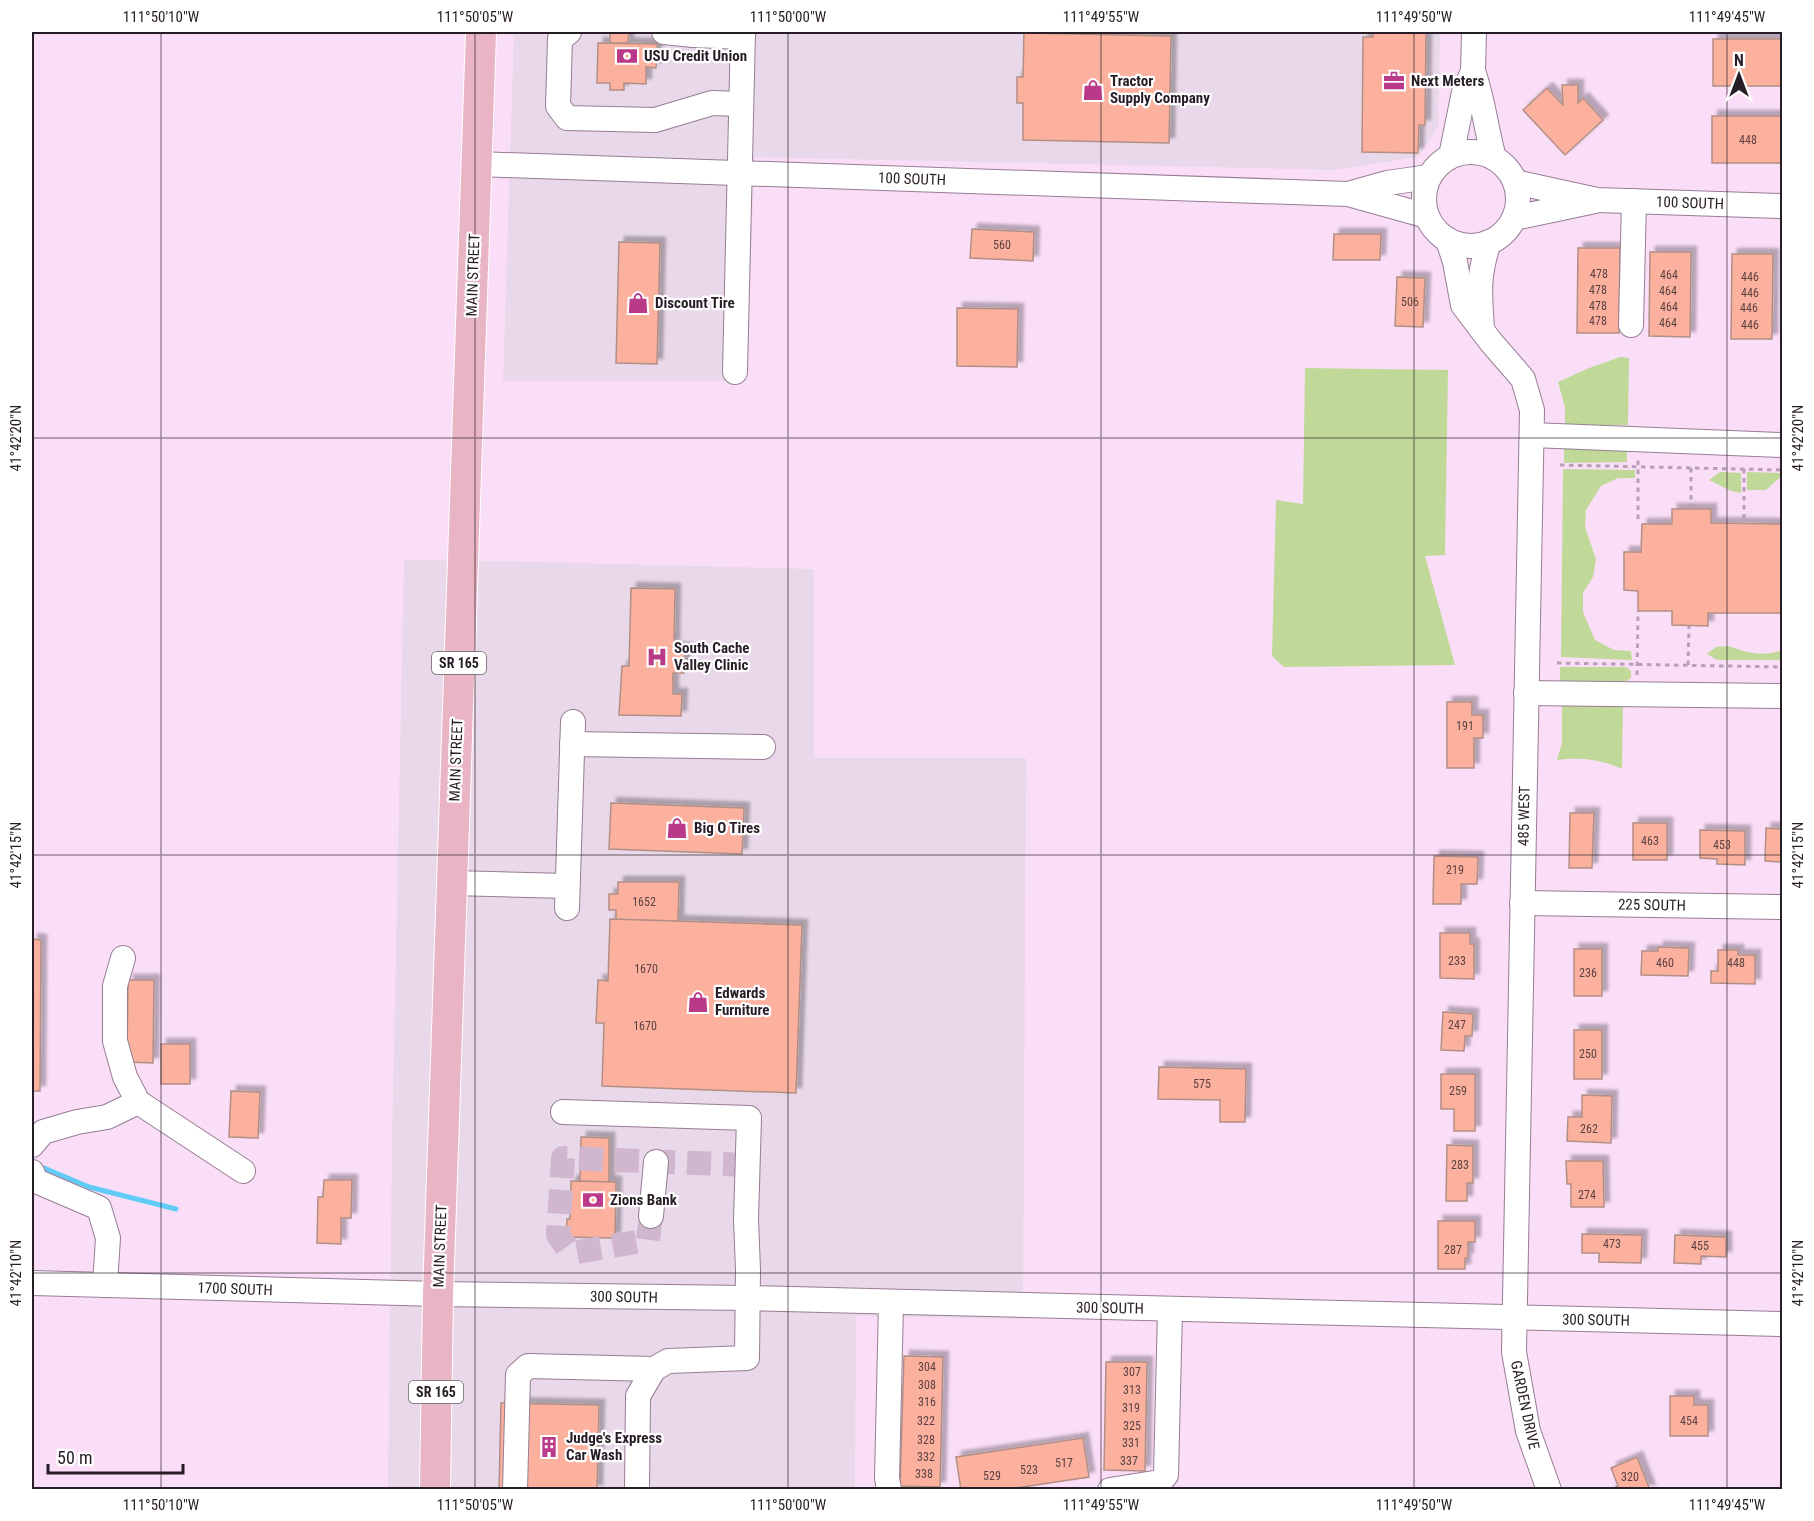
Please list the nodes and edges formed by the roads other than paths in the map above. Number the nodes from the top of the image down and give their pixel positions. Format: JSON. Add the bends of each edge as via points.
{"nodes":[{"id":1,"x":481,"y":32,"type":"edge"},
{"id":2,"x":569,"y":32,"type":"edge"},
{"id":3,"x":664,"y":32,"type":"edge"},
{"id":4,"x":1473,"y":32,"type":"edge"},
{"id":5,"x":743,"y":34,"type":"edge"},
{"id":6,"x":1473,"y":70,"type":"junction"},
{"id":7,"x":741,"y":104,"type":"junction"},
{"id":8,"x":1451,"y":156,"type":"junction"},
{"id":9,"x":1494,"y":158,"type":"junction"},
{"id":10,"x":477,"y":164,"type":"junction"},
{"id":11,"x":740,"y":173,"type":"junction"},
{"id":12,"x":1429,"y":177,"type":"junction"},
{"id":13,"x":1515,"y":182,"type":"junction"},
{"id":14,"x":1348,"y":194,"type":"junction"},
{"id":15,"x":1597,"y":200,"type":"junction"},
{"id":16,"x":1634,"y":201,"type":"junction"},
{"id":17,"x":1782,"y":206,"type":"edge"},
{"id":18,"x":1426,"y":216,"type":"junction"},
{"id":19,"x":1514,"y":218,"type":"junction"},
{"id":20,"x":1448,"y":240,"type":"junction"},
{"id":21,"x":1489,"y":242,"type":"junction"},
{"id":22,"x":1630,"y":325,"type":"dead end"},
{"id":23,"x":1482,"y":330,"type":"junction"},
{"id":24,"x":735,"y":372,"type":"dead end"},
{"id":25,"x":1532,"y":435,"type":"junction"},
{"id":26,"x":1782,"y":445,"type":"edge"},
{"id":27,"x":1526,"y":693,"type":"junction"},
{"id":28,"x":1782,"y":696,"type":"edge"},
{"id":29,"x":763,"y":747,"type":"dead end"},
{"id":30,"x":452,"y":883,"type":"junction"},
{"id":31,"x":1522,"y":903,"type":"junction"},
{"id":32,"x":1782,"y":908,"type":"edge"},
{"id":33,"x":123,"y":958,"type":"dead end"},
{"id":34,"x":138,"y":1102,"type":"junction"},
{"id":35,"x":562,"y":1112,"type":"dead end"},
{"id":36,"x":32,"y":1145,"type":"edge"},
{"id":37,"x":656,"y":1162,"type":"dead end"},
{"id":38,"x":32,"y":1172,"type":"edge"},
{"id":39,"x":243,"y":1172,"type":"dead end"},
{"id":40,"x":651,"y":1216,"type":"tunnel mouth"},
{"id":41,"x":32,"y":1283,"type":"edge"},
{"id":42,"x":105,"y":1286,"type":"junction"},
{"id":43,"x":438,"y":1294,"type":"junction"},
{"id":44,"x":747,"y":1298,"type":"junction"},
{"id":45,"x":891,"y":1303,"type":"junction"},
{"id":46,"x":1170,"y":1310,"type":"junction"},
{"id":47,"x":1514,"y":1318,"type":"junction"},
{"id":48,"x":1782,"y":1324,"type":"edge"},
{"id":49,"x":654,"y":1369,"type":"junction"},
{"id":50,"x":435,"y":1490,"type":"edge"},
{"id":51,"x":515,"y":1490,"type":"edge"},
{"id":52,"x":637,"y":1490,"type":"edge"},
{"id":53,"x":889,"y":1490,"type":"edge"},
{"id":54,"x":1110,"y":1490,"type":"edge"},
{"id":55,"x":1549,"y":1490,"type":"edge"}],
"edges":[{"from":1,"to":10,"type":"main road","name":"MAIN STREET","number":"SR 165"},
{"from":2,"to":7,"type":"street","via":[[560,39],[558,106],[567,118],[655,120],[712,103]]},
{"from":3,"to":5,"type":"street"},
{"from":4,"to":6,"type":"street"},
{"from":5,"to":7,"type":"street"},
{"from":6,"to":8,"type":"street","via":[[1464,92]]},
{"from":6,"to":9,"type":"street"},
{"from":7,"to":11,"type":"street"},
{"from":8,"to":9,"type":"street","via":[[1465,152]]},
{"from":8,"to":12,"type":"street"},
{"from":9,"to":13,"type":"street","via":[[1507,168]]},
{"from":10,"to":11,"type":"street","name":"100 SOUTH"},
{"from":10,"to":30,"type":"main road","name":"MAIN STREET","number":"SR 165"},
{"from":11,"to":14,"type":"street","name":"100 SOUTH"},
{"from":11,"to":24,"type":"street"},
{"from":12,"to":14,"type":"street","name":"100 SOUTH"},
{"from":12,"to":18,"type":"street","via":[[1425,189]]},
{"from":13,"to":15,"type":"street","name":"100 SOUTH"},
{"from":13,"to":19,"type":"street"},
{"from":14,"to":18,"type":"street","name":"100 SOUTH"},
{"from":15,"to":16,"type":"street","name":"100 SOUTH"},
{"from":15,"to":19,"type":"street","name":"100 SOUTH"},
{"from":16,"to":17,"type":"street","name":"100 SOUTH"},
{"from":16,"to":22,"type":"street"},
{"from":18,"to":20,"type":"street"},
{"from":19,"to":21,"type":"street","via":[[1508,228]]},
{"from":20,"to":21,"type":"street","via":[[1475,246]]},
{"from":20,"to":23,"type":"street","name":"485 WEST","via":[[1463,305]]},
{"from":21,"to":23,"type":"street","via":[[1479,284]]},
{"from":23,"to":25,"type":"street","name":"485 WEST","via":[[1523,379],[1532,410]]},
{"from":25,"to":26,"type":"street"},
{"from":25,"to":27,"type":"street","name":"485 WEST"},
{"from":27,"to":28,"type":"street"},
{"from":27,"to":31,"type":"street","name":"485 WEST"},
{"from":29,"to":30,"type":"street","via":[[573,733],[567,897]]},
{"from":30,"to":43,"type":"main road","name":"MAIN STREET","number":"SR 165"},
{"from":31,"to":32,"type":"street","name":"225 SOUTH"},
{"from":31,"to":47,"type":"street","name":"485 WEST"},
{"from":33,"to":34,"type":"street","via":[[115,986],[115,1041],[124,1077]]},
{"from":34,"to":36,"type":"street","via":[[107,1117],[43,1132]]},
{"from":34,"to":39,"type":"street"},
{"from":35,"to":44,"type":"street","via":[[749,1118]]},
{"from":37,"to":40,"type":"street"},
{"from":38,"to":42,"type":"street","via":[[36,1181],[99,1208],[108,1238]]},
{"from":41,"to":42,"type":"street","name":"1700 SOUTH"},
{"from":42,"to":43,"type":"street","name":"1700 SOUTH"},
{"from":43,"to":44,"type":"street","name":"300 SOUTH"},
{"from":43,"to":50,"type":"main road","name":"MAIN STREET","number":"SR 165"},
{"from":44,"to":45,"type":"street","name":"300 SOUTH"},
{"from":44,"to":49,"type":"street","via":[[747,1358],[668,1361]]},
{"from":45,"to":46,"type":"street","name":"300 SOUTH"},
{"from":45,"to":53,"type":"street"},
{"from":46,"to":47,"type":"street","name":"300 SOUTH"},
{"from":46,"to":54,"type":"street","via":[[1166,1475],[1160,1482]]},
{"from":47,"to":48,"type":"street","name":"300 SOUTH"},
{"from":47,"to":55,"type":"street","name":"GARDEN DRIVE","via":[[1515,1361],[1527,1431]]},
{"from":49,"to":51,"type":"street","via":[[528,1366],[518,1375]]},
{"from":49,"to":52,"type":"street","via":[[639,1396]]}]}
